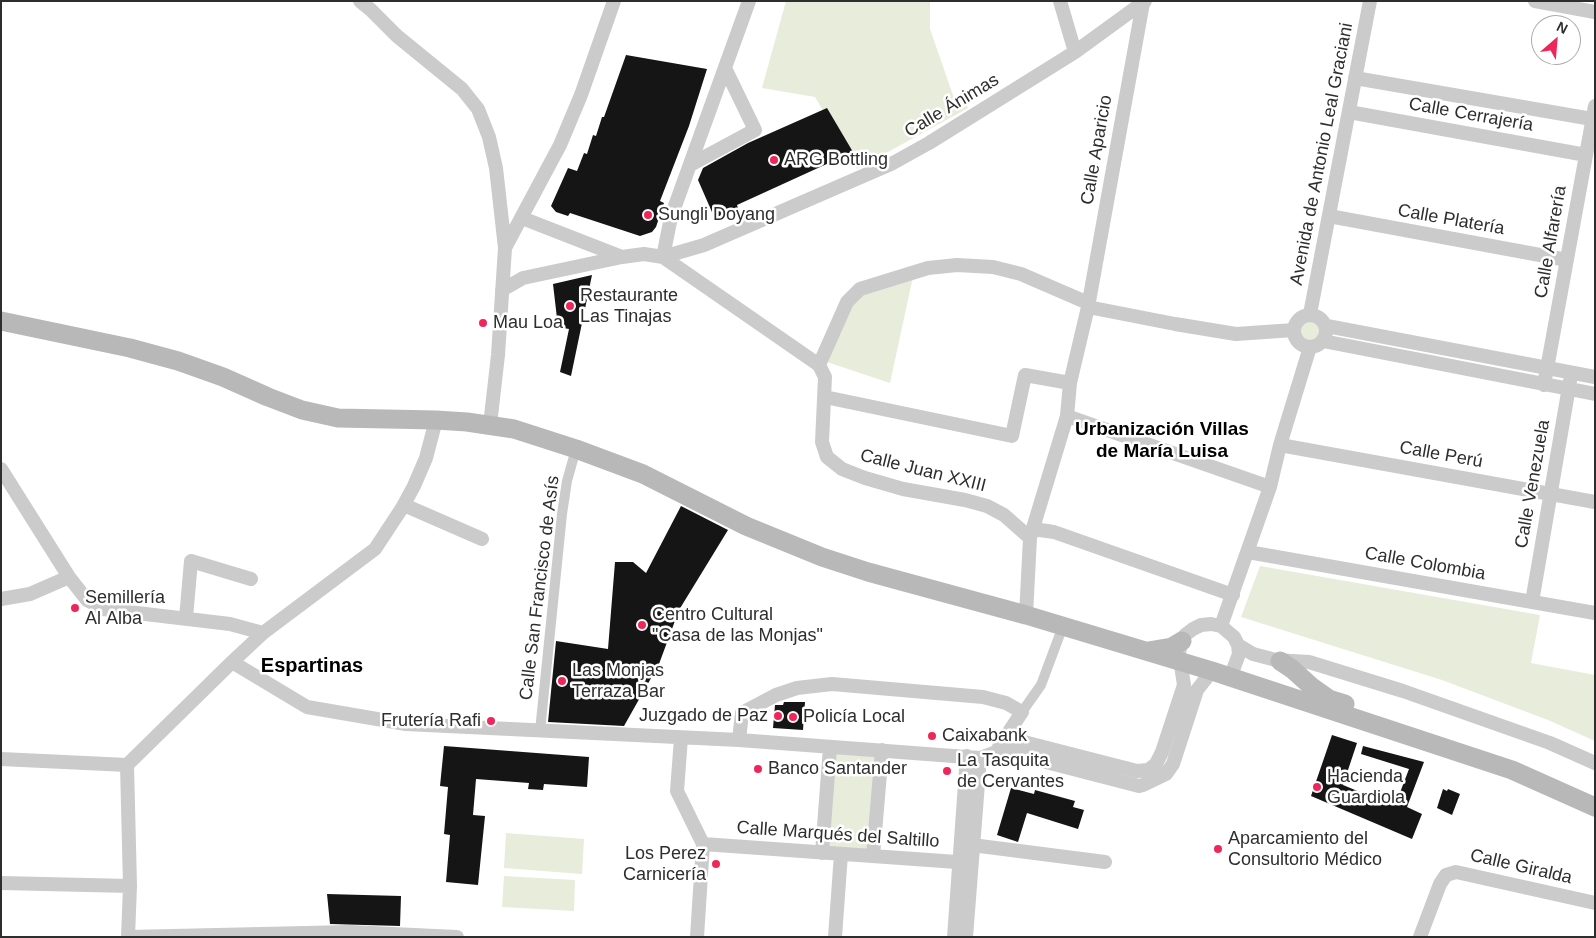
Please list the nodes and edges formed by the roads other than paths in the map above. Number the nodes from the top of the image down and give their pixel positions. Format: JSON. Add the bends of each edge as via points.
{"nodes":[{"id":1,"x":360,"y":1,"type":"edge"},
{"id":2,"x":614,"y":1,"type":"edge"},
{"id":3,"x":749,"y":1,"type":"edge"},
{"id":4,"x":1060,"y":1,"type":"edge"},
{"id":5,"x":1370,"y":1,"type":"edge"},
{"id":6,"x":1535,"y":1,"type":"edge"},
{"id":7,"x":1144,"y":2,"type":"edge"},
{"id":8,"x":1595,"y":12,"type":"edge"},
{"id":9,"x":1075,"y":52,"type":"junction"},
{"id":10,"x":725,"y":68,"type":"junction"},
{"id":11,"x":1356,"y":78,"type":"junction"},
{"id":12,"x":1349,"y":112,"type":"junction"},
{"id":13,"x":1594,"y":113,"type":"edge"},
{"id":14,"x":1590,"y":147,"type":"edge"},
{"id":15,"x":690,"y":165,"type":"junction"},
{"id":16,"x":1329,"y":216,"type":"junction"},
{"id":17,"x":522,"y":218,"type":"junction"},
{"id":18,"x":505,"y":248,"type":"junction"},
{"id":19,"x":622,"y":257,"type":"junction"},
{"id":20,"x":663,"y":257,"type":"junction"},
{"id":21,"x":1567,"y":260,"type":"junction"},
{"id":22,"x":502,"y":290,"type":"junction"},
{"id":23,"x":1088,"y":305,"type":"junction"},
{"id":24,"x":1310,"y":314,"type":"junction"},
{"id":25,"x":1,"y":321,"type":"edge"},
{"id":26,"x":1327,"y":326,"type":"junction"},
{"id":27,"x":1294,"y":330,"type":"junction"},
{"id":28,"x":1323,"y":341,"type":"junction"},
{"id":29,"x":1310,"y":347,"type":"junction"},
{"id":30,"x":818,"y":365,"type":"junction"},
{"id":31,"x":1547,"y":367,"type":"junction"},
{"id":32,"x":1572,"y":372,"type":"junction"},
{"id":33,"x":1595,"y":377,"type":"edge"},
{"id":34,"x":1070,"y":383,"type":"junction"},
{"id":35,"x":1544,"y":385,"type":"junction"},
{"id":36,"x":1568,"y":389,"type":"junction"},
{"id":37,"x":1595,"y":394,"type":"edge"},
{"id":38,"x":825,"y":397,"type":"junction"},
{"id":39,"x":1067,"y":416,"type":"junction"},
{"id":40,"x":436,"y":420,"type":"junction"},
{"id":41,"x":490,"y":426,"type":"junction"},
{"id":42,"x":1280,"y":445,"type":"junction"},
{"id":43,"x":576,"y":449,"type":"junction"},
{"id":44,"x":1,"y":469,"type":"edge"},
{"id":45,"x":1270,"y":486,"type":"junction"},
{"id":46,"x":1550,"y":494,"type":"junction"},
{"id":47,"x":1595,"y":502,"type":"edge"},
{"id":48,"x":404,"y":505,"type":"junction"},
{"id":49,"x":1032,"y":533,"type":"junction"},
{"id":50,"x":482,"y":539,"type":"dead end"},
{"id":51,"x":1248,"y":552,"type":"junction"},
{"id":52,"x":70,"y":578,"type":"junction"},
{"id":53,"x":250,"y":579,"type":"dead end"},
{"id":54,"x":1233,"y":595,"type":"junction"},
{"id":55,"x":1,"y":599,"type":"edge"},
{"id":56,"x":1532,"y":602,"type":"junction"},
{"id":57,"x":1595,"y":613,"type":"edge"},
{"id":58,"x":1026,"y":615,"type":"junction"},
{"id":59,"x":186,"y":618,"type":"junction"},
{"id":60,"x":1063,"y":626,"type":"junction"},
{"id":61,"x":1221,"y":626,"type":"junction"},
{"id":62,"x":263,"y":633,"type":"junction"},
{"id":63,"x":1182,"y":641,"type":"junction"},
{"id":64,"x":1238,"y":645,"type":"junction"},
{"id":65,"x":1145,"y":652,"type":"junction"},
{"id":66,"x":1280,"y":661,"type":"junction"},
{"id":67,"x":232,"y":662,"type":"junction"},
{"id":68,"x":1180,"y":663,"type":"junction"},
{"id":69,"x":1212,"y":671,"type":"junction"},
{"id":70,"x":1230,"y":678,"type":"junction"},
{"id":71,"x":1022,"y":712,"type":"junction"},
{"id":72,"x":540,"y":731,"type":"junction"},
{"id":73,"x":681,"y":738,"type":"junction"},
{"id":74,"x":738,"y":740,"type":"junction"},
{"id":75,"x":830,"y":747,"type":"junction"},
{"id":76,"x":882,"y":750,"type":"junction"},
{"id":77,"x":996,"y":752,"type":"junction"},
{"id":78,"x":973,"y":757,"type":"junction"},
{"id":79,"x":1,"y":759,"type":"edge"},
{"id":80,"x":1595,"y":763,"type":"edge"},
{"id":81,"x":127,"y":765,"type":"junction"},
{"id":82,"x":1512,"y":770,"type":"junction"},
{"id":83,"x":1151,"y":775,"type":"junction"},
{"id":84,"x":1595,"y":807,"type":"edge"},
{"id":85,"x":703,"y":844,"type":"junction"},
{"id":86,"x":972,"y":845,"type":"junction"},
{"id":87,"x":822,"y":853,"type":"junction"},
{"id":88,"x":841,"y":854,"type":"junction"},
{"id":89,"x":873,"y":856,"type":"junction"},
{"id":90,"x":965,"y":862,"type":"junction"},
{"id":91,"x":1105,"y":862,"type":"dead end"},
{"id":92,"x":1,"y":883,"type":"edge"},
{"id":93,"x":130,"y":886,"type":"junction"},
{"id":94,"x":1595,"y":903,"type":"edge"},
{"id":95,"x":127,"y":935,"type":"edge"},
{"id":96,"x":350,"y":935,"type":"edge"},
{"id":97,"x":457,"y":937,"type":"edge"},
{"id":98,"x":697,"y":937,"type":"edge"},
{"id":99,"x":835,"y":937,"type":"edge"},
{"id":100,"x":954,"y":937,"type":"edge"},
{"id":101,"x":966,"y":937,"type":"edge"},
{"id":102,"x":1420,"y":937,"type":"edge"}],
"edges":[{"from":1,"to":18,"type":"street","via":[[462,89],[478,110],[489,137],[496,168]]},
{"from":2,"to":17,"type":"street","via":[[560,145]]},
{"from":3,"to":10,"type":"street"},
{"from":4,"to":9,"type":"street"},
{"from":5,"to":11,"type":"street","name":"Avenida de Antonio Leal Graciani"},
{"from":6,"to":8,"type":"street"},
{"from":7,"to":9,"type":"street","name":"Calle Ánimas"},
{"from":7,"to":23,"type":"street","name":"Calle Aparicio"},
{"from":9,"to":20,"type":"street","name":"Calle Ánimas","via":[[893,162],[704,245]]},
{"from":10,"to":15,"type":"street"},
{"from":10,"to":15,"type":"street","via":[[755,130]]},
{"from":11,"to":12,"type":"street","name":"Avenida de Antonio Leal Graciani"},
{"from":11,"to":13,"type":"street","name":"Calle Cerrajería"},
{"from":12,"to":14,"type":"street","name":"Calle Cerrajería"},
{"from":12,"to":16,"type":"street","name":"Avenida de Antonio Leal Graciani"},
{"from":13,"to":14,"type":"street","name":"Calle Alfarería"},
{"from":14,"to":21,"type":"street","name":"Calle Alfarería"},
{"from":15,"to":20,"type":"street","via":[[671,217]]},
{"from":16,"to":21,"type":"street","name":"Calle Platería"},
{"from":16,"to":24,"type":"street","name":"Avenida de Antonio Leal Graciani"},
{"from":17,"to":18,"type":"street"},
{"from":17,"to":19,"type":"street","name":"Calle Ánimas"},
{"from":18,"to":22,"type":"street"},
{"from":19,"to":20,"type":"street","name":"Calle Ánimas","via":[[644,254]]},
{"from":19,"to":22,"type":"street","name":"Calle Ánimas","via":[[523,278]]},
{"from":20,"to":30,"type":"street"},
{"from":21,"to":31,"type":"street","name":"Calle Alfarería"},
{"from":22,"to":41,"type":"street"},
{"from":23,"to":27,"type":"street","via":[[1236,334]]},
{"from":23,"to":30,"type":"street","via":[[1021,274],[994,267],[957,265],[928,268],[860,289],[847,302]]},
{"from":23,"to":34,"type":"street","name":"Calle Aparicio"},
{"from":24,"to":26,"type":"street","via":[[1320,317]]},
{"from":24,"to":27,"type":"street","via":[[1298,319]]},
{"from":25,"to":40,"type":"main road","via":[[178,361],[302,410],[338,418]]},
{"from":26,"to":28,"type":"street"},
{"from":26,"to":31,"type":"street"},
{"from":27,"to":29,"type":"street","via":[[1298,342]]},
{"from":28,"to":29,"type":"street"},
{"from":28,"to":35,"type":"street"},
{"from":29,"to":42,"type":"street"},
{"from":30,"to":38,"type":"street","name":"Calle Juan XXIII","via":[[824,378]]},
{"from":31,"to":32,"type":"street"},
{"from":31,"to":35,"type":"street","name":"Calle Alfarería"},
{"from":32,"to":33,"type":"street"},
{"from":32,"to":36,"type":"street","name":"Calle Venezuela"},
{"from":34,"to":38,"type":"street","via":[[1025,375],[1012,436]]},
{"from":34,"to":39,"type":"street","name":"Calle Aparicio"},
{"from":35,"to":36,"type":"street"},
{"from":36,"to":37,"type":"street"},
{"from":36,"to":46,"type":"street","name":"Calle Venezuela"},
{"from":38,"to":49,"type":"street","name":"Calle Juan XXIII","via":[[822,442],[827,457],[842,469],[903,489],[987,506]]},
{"from":39,"to":45,"type":"street"},
{"from":39,"to":49,"type":"street","name":"Calle Aparicio"},
{"from":40,"to":41,"type":"main road"},
{"from":40,"to":48,"type":"street","via":[[426,458]]},
{"from":41,"to":43,"type":"main road","via":[[514,429]]},
{"from":42,"to":45,"type":"street"},
{"from":42,"to":46,"type":"street","name":"Calle Perú"},
{"from":43,"to":58,"type":"main road","via":[[643,474],[746,526],[822,557]]},
{"from":43,"to":72,"type":"street","name":"Calle San Francisco de Asís","via":[[562,514]]},
{"from":44,"to":52,"type":"street"},
{"from":45,"to":51,"type":"street"},
{"from":46,"to":47,"type":"street","name":"Calle Perú"},
{"from":46,"to":56,"type":"street","name":"Calle Venezuela"},
{"from":48,"to":50,"type":"street"},
{"from":48,"to":62,"type":"street","via":[[375,549]]},
{"from":49,"to":54,"type":"street","via":[[1054,532]]},
{"from":49,"to":58,"type":"street"},
{"from":51,"to":54,"type":"street"},
{"from":51,"to":56,"type":"street","name":"Calle Colombia"},
{"from":52,"to":55,"type":"street","via":[[30,594]]},
{"from":52,"to":59,"type":"street","via":[[87,600],[103,609]]},
{"from":53,"to":59,"type":"street","via":[[191,561]]},
{"from":54,"to":61,"type":"street"},
{"from":56,"to":57,"type":"street","name":"Calle Colombia"},
{"from":58,"to":60,"type":"main road"},
{"from":59,"to":62,"type":"street","via":[[230,624]]},
{"from":60,"to":65,"type":"main road"},
{"from":60,"to":71,"type":"street","via":[[1041,685]]},
{"from":61,"to":63,"type":"street","via":[[1201,625],[1185,635]]},
{"from":61,"to":64,"type":"street"},
{"from":62,"to":67,"type":"street"},
{"from":63,"to":65,"type":"main road","via":[[1172,647]]},
{"from":63,"to":68,"type":"street"},
{"from":64,"to":66,"type":"street","via":[[1252,654]]},
{"from":64,"to":70,"type":"street","via":[[1239,654]]},
{"from":65,"to":68,"type":"main road"},
{"from":66,"to":80,"type":"street","via":[[1308,662],[1403,691],[1550,743]]},
{"from":66,"to":82,"type":"main road","via":[[1329,699],[1490,753]]},
{"from":67,"to":72,"type":"street","via":[[307,707],[406,724]]},
{"from":67,"to":81,"type":"street"},
{"from":68,"to":69,"type":"main road"},
{"from":68,"to":83,"type":"street","via":[[1184,685]]},
{"from":69,"to":70,"type":"main road"},
{"from":69,"to":83,"type":"street","via":[[1197,690],[1173,764],[1166,774]]},
{"from":70,"to":82,"type":"main road"},
{"from":71,"to":74,"type":"street","via":[[1006,703],[983,697],[832,684],[776,694],[742,713]]},
{"from":71,"to":77,"type":"street"},
{"from":72,"to":73,"type":"street"},
{"from":73,"to":74,"type":"street"},
{"from":73,"to":85,"type":"street","via":[[678,791]]},
{"from":74,"to":75,"type":"street"},
{"from":75,"to":76,"type":"street"},
{"from":75,"to":87,"type":"street"},
{"from":76,"to":78,"type":"street"},
{"from":76,"to":89,"type":"street"},
{"from":77,"to":78,"type":"street"},
{"from":77,"to":83,"type":"street","via":[[1012,741],[1020,741]]},
{"from":78,"to":86,"type":"street"},
{"from":78,"to":90,"type":"street"},
{"from":79,"to":81,"type":"street"},
{"from":81,"to":93,"type":"street"},
{"from":82,"to":84,"type":"main road"},
{"from":85,"to":87,"type":"street","name":"Calle Marqués del Saltillo"},
{"from":85,"to":98,"type":"street"},
{"from":86,"to":90,"type":"street"},
{"from":86,"to":91,"type":"street"},
{"from":87,"to":88,"type":"street","name":"Calle Marqués del Saltillo"},
{"from":88,"to":89,"type":"street","name":"Calle Marqués del Saltillo"},
{"from":88,"to":99,"type":"street"},
{"from":89,"to":90,"type":"street","name":"Calle Marqués del Saltillo"},
{"from":90,"to":100,"type":"street"},
{"from":90,"to":101,"type":"street"},
{"from":92,"to":93,"type":"street"},
{"from":93,"to":95,"type":"street"},
{"from":94,"to":102,"type":"street","name":"Calle Giralda","via":[[1456,872],[1446,875],[1440,884]]},
{"from":95,"to":96,"type":"street"},
{"from":96,"to":97,"type":"street"}]}
